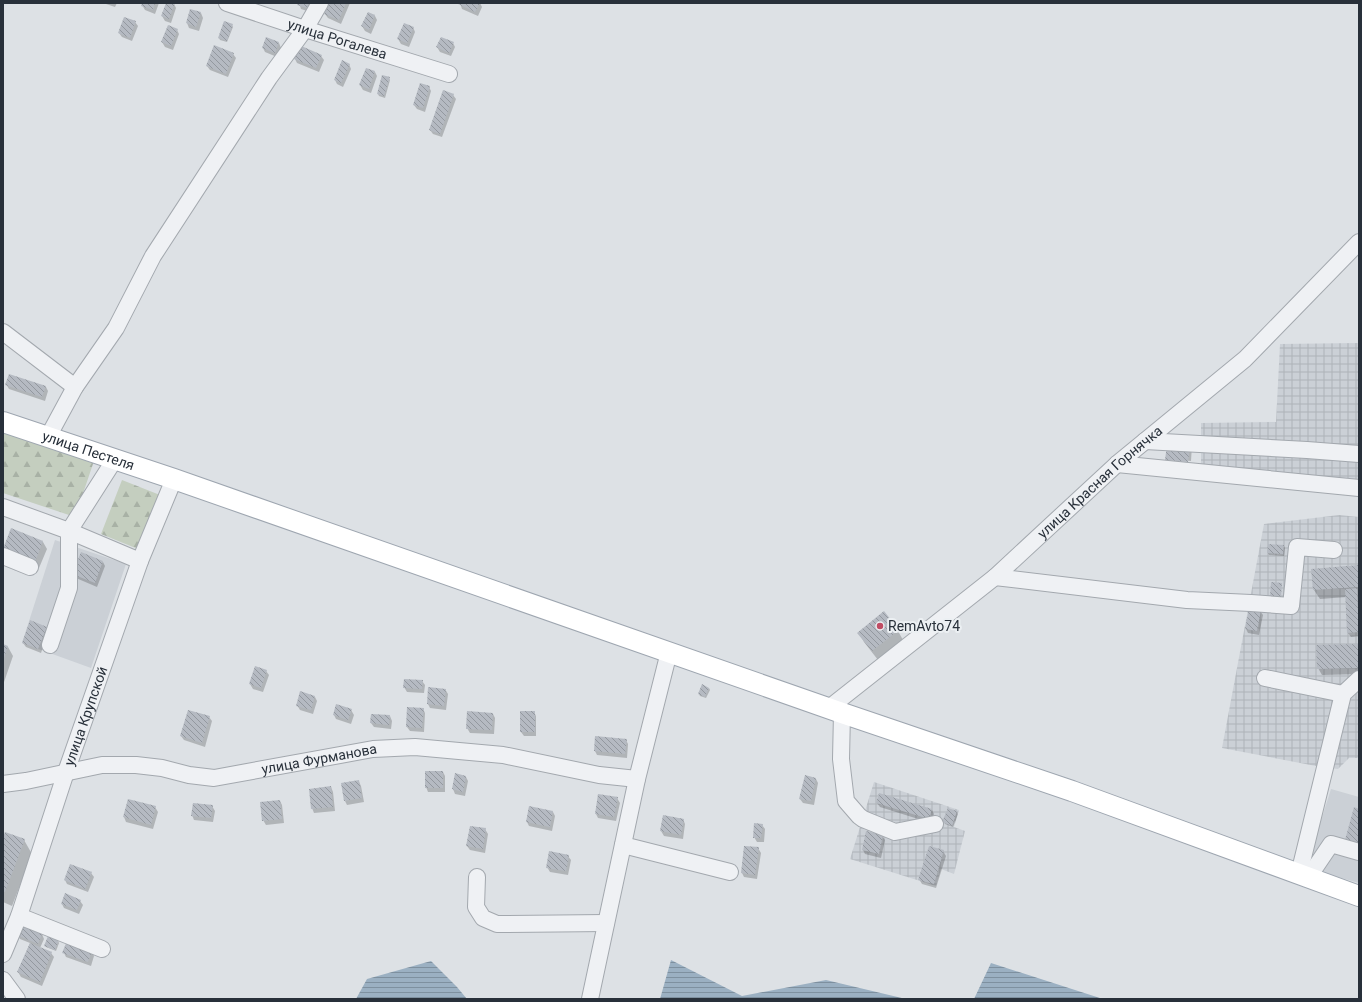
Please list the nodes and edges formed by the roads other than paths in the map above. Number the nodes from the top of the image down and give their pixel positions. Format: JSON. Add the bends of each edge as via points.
{"nodes":[{"id":1,"x":227,"y":3,"type":"edge"},
{"id":2,"x":320,"y":3,"type":"edge"},
{"id":3,"x":305,"y":29,"type":"junction"},
{"id":4,"x":449,"y":74,"type":"dead end"},
{"id":5,"x":1359,"y":242,"type":"edge"},
{"id":6,"x":3,"y":332,"type":"edge"},
{"id":7,"x":76,"y":387,"type":"junction"},
{"id":8,"x":3,"y":422,"type":"edge"},
{"id":9,"x":48,"y":437,"type":"junction"},
{"id":10,"x":1145,"y":441,"type":"junction"},
{"id":11,"x":1359,"y":454,"type":"edge"},
{"id":12,"x":115,"y":459,"type":"junction"},
{"id":13,"x":1117,"y":464,"type":"junction"},
{"id":14,"x":174,"y":479,"type":"junction"},
{"id":15,"x":1359,"y":488,"type":"edge"},
{"id":16,"x":3,"y":507,"type":"edge"},
{"id":17,"x":69,"y":531,"type":"junction"},
{"id":18,"x":1334,"y":550,"type":"dead end"},
{"id":19,"x":3,"y":556,"type":"edge"},
{"id":20,"x":140,"y":561,"type":"junction"},
{"id":21,"x":30,"y":567,"type":"dead end"},
{"id":22,"x":995,"y":577,"type":"junction"},
{"id":23,"x":50,"y":645,"type":"dead end"},
{"id":24,"x":669,"y":652,"type":"junction"},
{"id":25,"x":1265,"y":678,"type":"dead end"},
{"id":26,"x":1359,"y":679,"type":"edge"},
{"id":27,"x":1344,"y":694,"type":"junction"},
{"id":28,"x":836,"y":710,"type":"junction"},
{"id":29,"x":66,"y":772,"type":"junction"},
{"id":30,"x":636,"y":779,"type":"junction"},
{"id":31,"x":3,"y":784,"type":"edge"},
{"id":32,"x":935,"y":824,"type":"dead end"},
{"id":33,"x":622,"y":845,"type":"junction"},
{"id":34,"x":1359,"y":852,"type":"edge"},
{"id":35,"x":730,"y":872,"type":"dead end"},
{"id":36,"x":1303,"y":876,"type":"junction"},
{"id":37,"x":477,"y":877,"type":"dead end"},
{"id":38,"x":1359,"y":896,"type":"edge"},
{"id":39,"x":19,"y":916,"type":"junction"},
{"id":40,"x":606,"y":924,"type":"junction"},
{"id":41,"x":102,"y":949,"type":"dead end"},
{"id":42,"x":4,"y":950,"type":"edge"},
{"id":43,"x":3,"y":980,"type":"edge"},
{"id":44,"x":17,"y":999,"type":"edge"},
{"id":45,"x":590,"y":999,"type":"edge"}],
"edges":[{"from":1,"to":3,"type":"street","name":"улица Рогалева"},
{"from":2,"to":3,"type":"street"},
{"from":3,"to":4,"type":"street","name":"улица Рогалева"},
{"from":3,"to":7,"type":"street","via":[[269,78],[157,250],[116,328]]},
{"from":5,"to":10,"type":"street","name":"улица Красная Горнячка","via":[[1245,359]]},
{"from":6,"to":7,"type":"street"},
{"from":7,"to":9,"type":"street"},
{"from":8,"to":9,"type":"main road","name":"улица Пестеля"},
{"from":9,"to":12,"type":"main road","name":"улица Пестеля"},
{"from":10,"to":11,"type":"street"},
{"from":10,"to":13,"type":"street","name":"улица Красная Горнячка"},
{"from":12,"to":14,"type":"main road","name":"улица Пестеля"},
{"from":12,"to":17,"type":"street"},
{"from":13,"to":15,"type":"street"},
{"from":13,"to":22,"type":"street","name":"улица Красная Горнячка"},
{"from":14,"to":20,"type":"street","name":"улица Крупской"},
{"from":14,"to":24,"type":"main road","name":"улица Пестеля"},
{"from":16,"to":17,"type":"street"},
{"from":17,"to":20,"type":"street"},
{"from":17,"to":23,"type":"street","via":[[69,588]]},
{"from":18,"to":22,"type":"street","via":[[1297,548],[1290,606],[1187,600]]},
{"from":19,"to":21,"type":"street"},
{"from":20,"to":29,"type":"street","name":"улица Крупской"},
{"from":22,"to":28,"type":"street","name":"улица Красная Горнячка"},
{"from":24,"to":28,"type":"main road","name":"улица Пестеля"},
{"from":24,"to":30,"type":"street"},
{"from":25,"to":27,"type":"street"},
{"from":26,"to":27,"type":"street"},
{"from":27,"to":36,"type":"street"},
{"from":28,"to":32,"type":"street","via":[[846,801],[862,819],[895,832]]},
{"from":28,"to":36,"type":"main road","name":"улица Пестеля","via":[[1072,791]]},
{"from":29,"to":30,"type":"street","name":"улица Фурманова","via":[[102,765],[136,765],[214,778],[373,749],[415,747],[503,755],[599,775]]},
{"from":29,"to":31,"type":"street","name":"улица Фурманова"},
{"from":29,"to":39,"type":"street","name":"улица Крупской"},
{"from":30,"to":33,"type":"street"},
{"from":33,"to":35,"type":"street"},
{"from":33,"to":40,"type":"street"},
{"from":34,"to":36,"type":"street","via":[[1331,844]]},
{"from":36,"to":38,"type":"main road","name":"улица Пестеля"},
{"from":37,"to":40,"type":"street","via":[[476,907],[483,918],[497,924]]},
{"from":39,"to":41,"type":"street"},
{"from":39,"to":42,"type":"street","name":"улица Крупской"},
{"from":40,"to":45,"type":"street"},
{"from":43,"to":44,"type":"street"}]}
